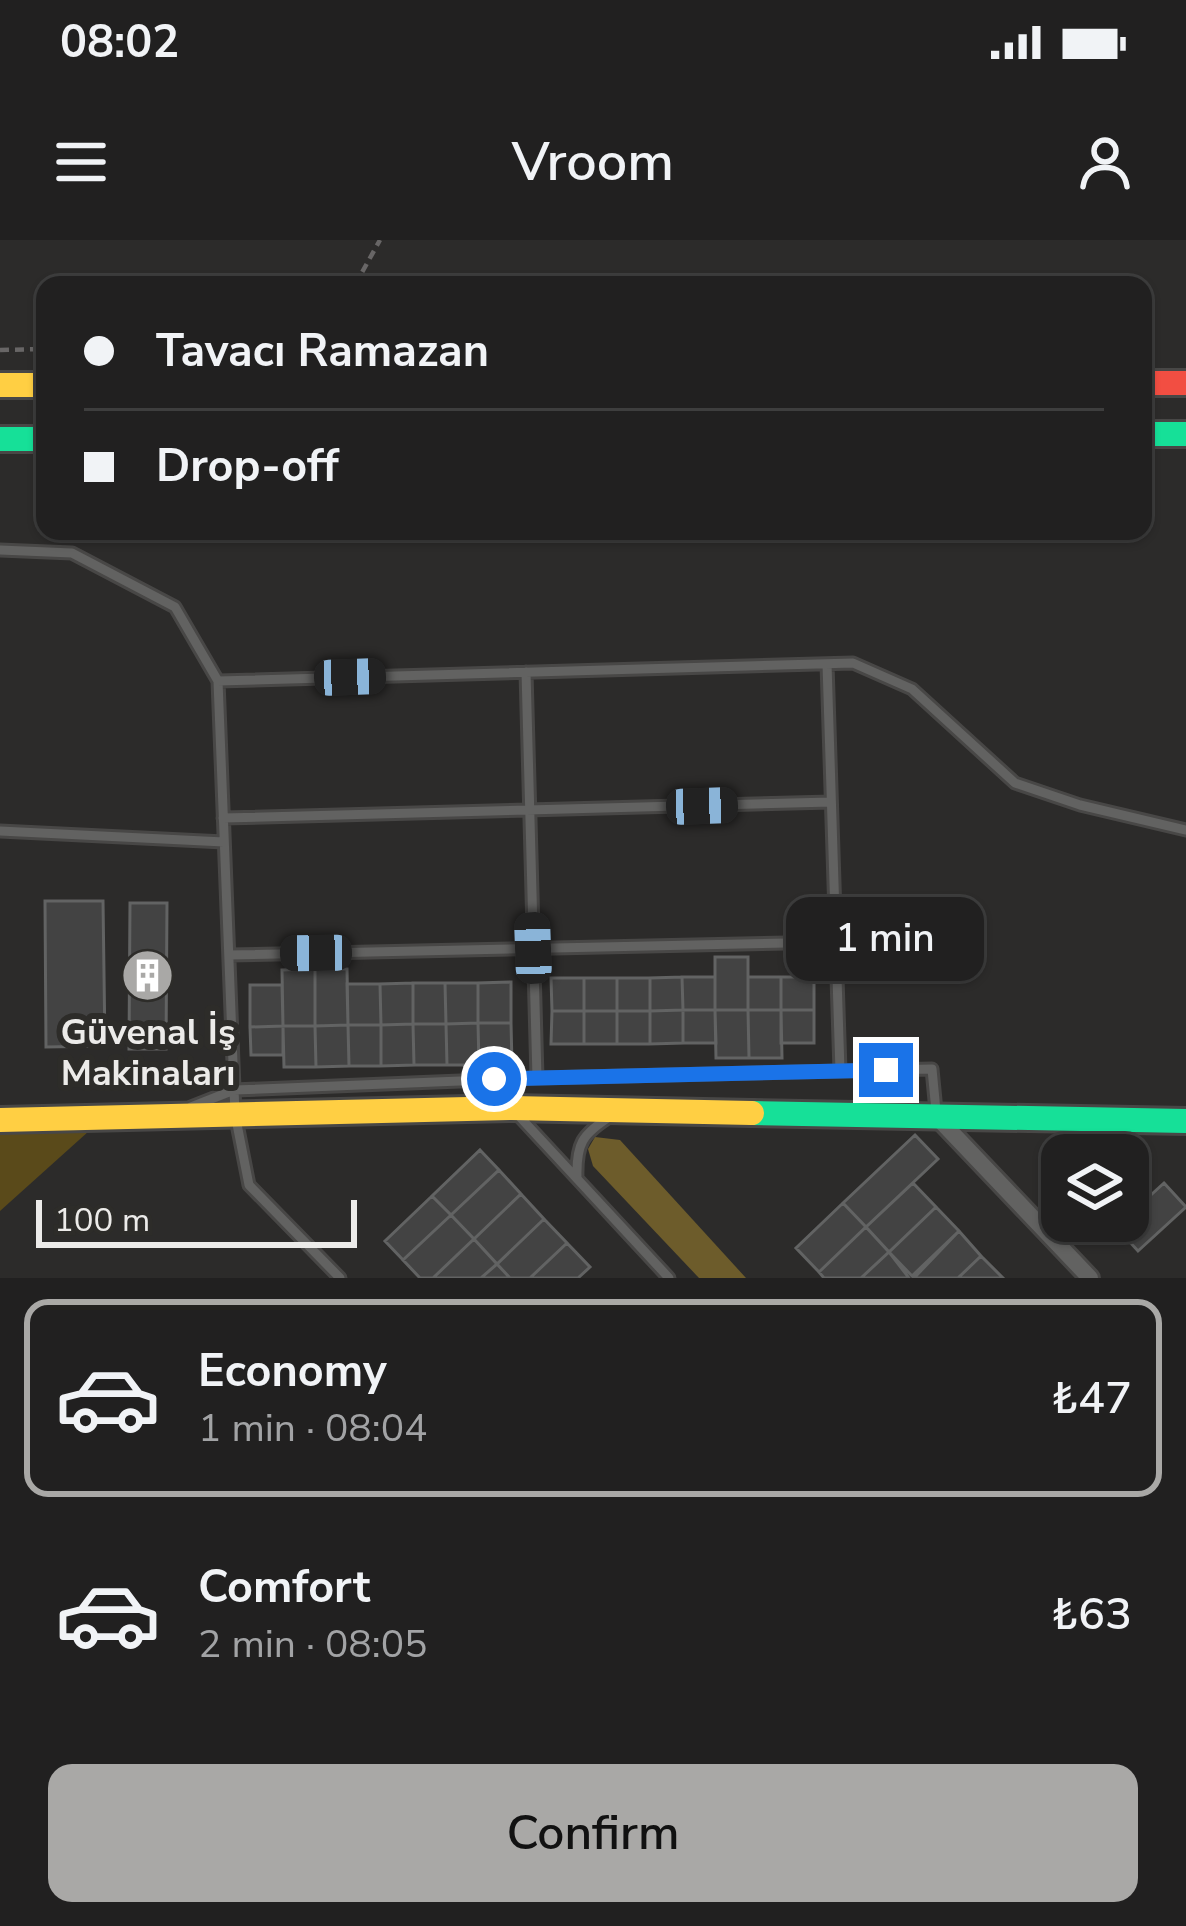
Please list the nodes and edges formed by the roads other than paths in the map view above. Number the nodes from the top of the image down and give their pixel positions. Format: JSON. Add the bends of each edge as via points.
{"nodes":[{"id":1,"x":1186,"y":382,"type":"edge"},
{"id":2,"x":1152,"y":383,"type":"edge"},
{"id":3,"x":0,"y":385,"type":"edge"},
{"id":4,"x":36,"y":385,"type":"edge"},
{"id":5,"x":1152,"y":434,"type":"edge"},
{"id":6,"x":1186,"y":434,"type":"edge"},
{"id":7,"x":0,"y":439,"type":"edge"},
{"id":8,"x":36,"y":439,"type":"edge"},
{"id":9,"x":0,"y":550,"type":"edge"},
{"id":10,"x":827,"y":664,"type":"junction"},
{"id":11,"x":526,"y":672,"type":"junction"},
{"id":12,"x":218,"y":681,"type":"junction"},
{"id":13,"x":831,"y":802,"type":"junction"},
{"id":14,"x":529,"y":810,"type":"junction"},
{"id":15,"x":223,"y":818,"type":"junction"},
{"id":16,"x":1186,"y":830,"type":"edge"},
{"id":17,"x":0,"y":831,"type":"edge"},
{"id":18,"x":224,"y":842,"type":"junction"},
{"id":19,"x":836,"y":942,"type":"junction"},
{"id":20,"x":533,"y":948,"type":"junction"},
{"id":21,"x":229,"y":955,"type":"junction"},
{"id":22,"x":840,"y":1071,"type":"junction"},
{"id":23,"x":537,"y":1078,"type":"junction"},
{"id":24,"x":235,"y":1102,"type":"junction"},
{"id":25,"x":512,"y":1108,"type":"junction"},
{"id":26,"x":622,"y":1110,"type":"junction"},
{"id":27,"x":936,"y":1116,"type":"junction"},
{"id":28,"x":0,"y":1120,"type":"edge"},
{"id":29,"x":1186,"y":1121,"type":"edge"},
{"id":30,"x":577,"y":1178,"type":"junction"},
{"id":31,"x":340,"y":1278,"type":"edge"},
{"id":32,"x":669,"y":1278,"type":"edge"},
{"id":33,"x":1090,"y":1278,"type":"edge"}],
"edges":[{"from":1,"to":2,"type":"main road"},
{"from":3,"to":4,"type":"main road"},
{"from":5,"to":6,"type":"main road"},
{"from":7,"to":8,"type":"main road"},
{"from":9,"to":12,"type":"lane","via":[[72,553],[175,607]]},
{"from":10,"to":11,"type":"lane"},
{"from":10,"to":13,"type":"lane"},
{"from":10,"to":16,"type":"lane","via":[[853,663],[912,688],[1015,783]]},
{"from":11,"to":12,"type":"lane"},
{"from":11,"to":14,"type":"lane"},
{"from":12,"to":15,"type":"lane"},
{"from":13,"to":14,"type":"lane"},
{"from":13,"to":19,"type":"lane"},
{"from":14,"to":15,"type":"lane"},
{"from":14,"to":20,"type":"lane"},
{"from":15,"to":18,"type":"lane"},
{"from":17,"to":18,"type":"lane"},
{"from":18,"to":21,"type":"lane"},
{"from":19,"to":20,"type":"lane"},
{"from":19,"to":22,"type":"lane"},
{"from":20,"to":21,"type":"lane"},
{"from":20,"to":23,"type":"lane"},
{"from":21,"to":24,"type":"lane"},
{"from":22,"to":23,"type":"lane"},
{"from":22,"to":27,"type":"lane","via":[[932,1069]]},
{"from":23,"to":24,"type":"lane"},
{"from":24,"to":25,"type":"main road"},
{"from":24,"to":28,"type":"main road","via":[[170,1116]]},
{"from":24,"to":31,"type":"lane","via":[[249,1185]]},
{"from":25,"to":26,"type":"main road"},
{"from":25,"to":30,"type":"lane"},
{"from":26,"to":27,"type":"main road"},
{"from":26,"to":30,"type":"lane","via":[[586,1131],[576,1148]]},
{"from":27,"to":29,"type":"main road"},
{"from":27,"to":33,"type":"street"},
{"from":30,"to":32,"type":"lane"}]}
